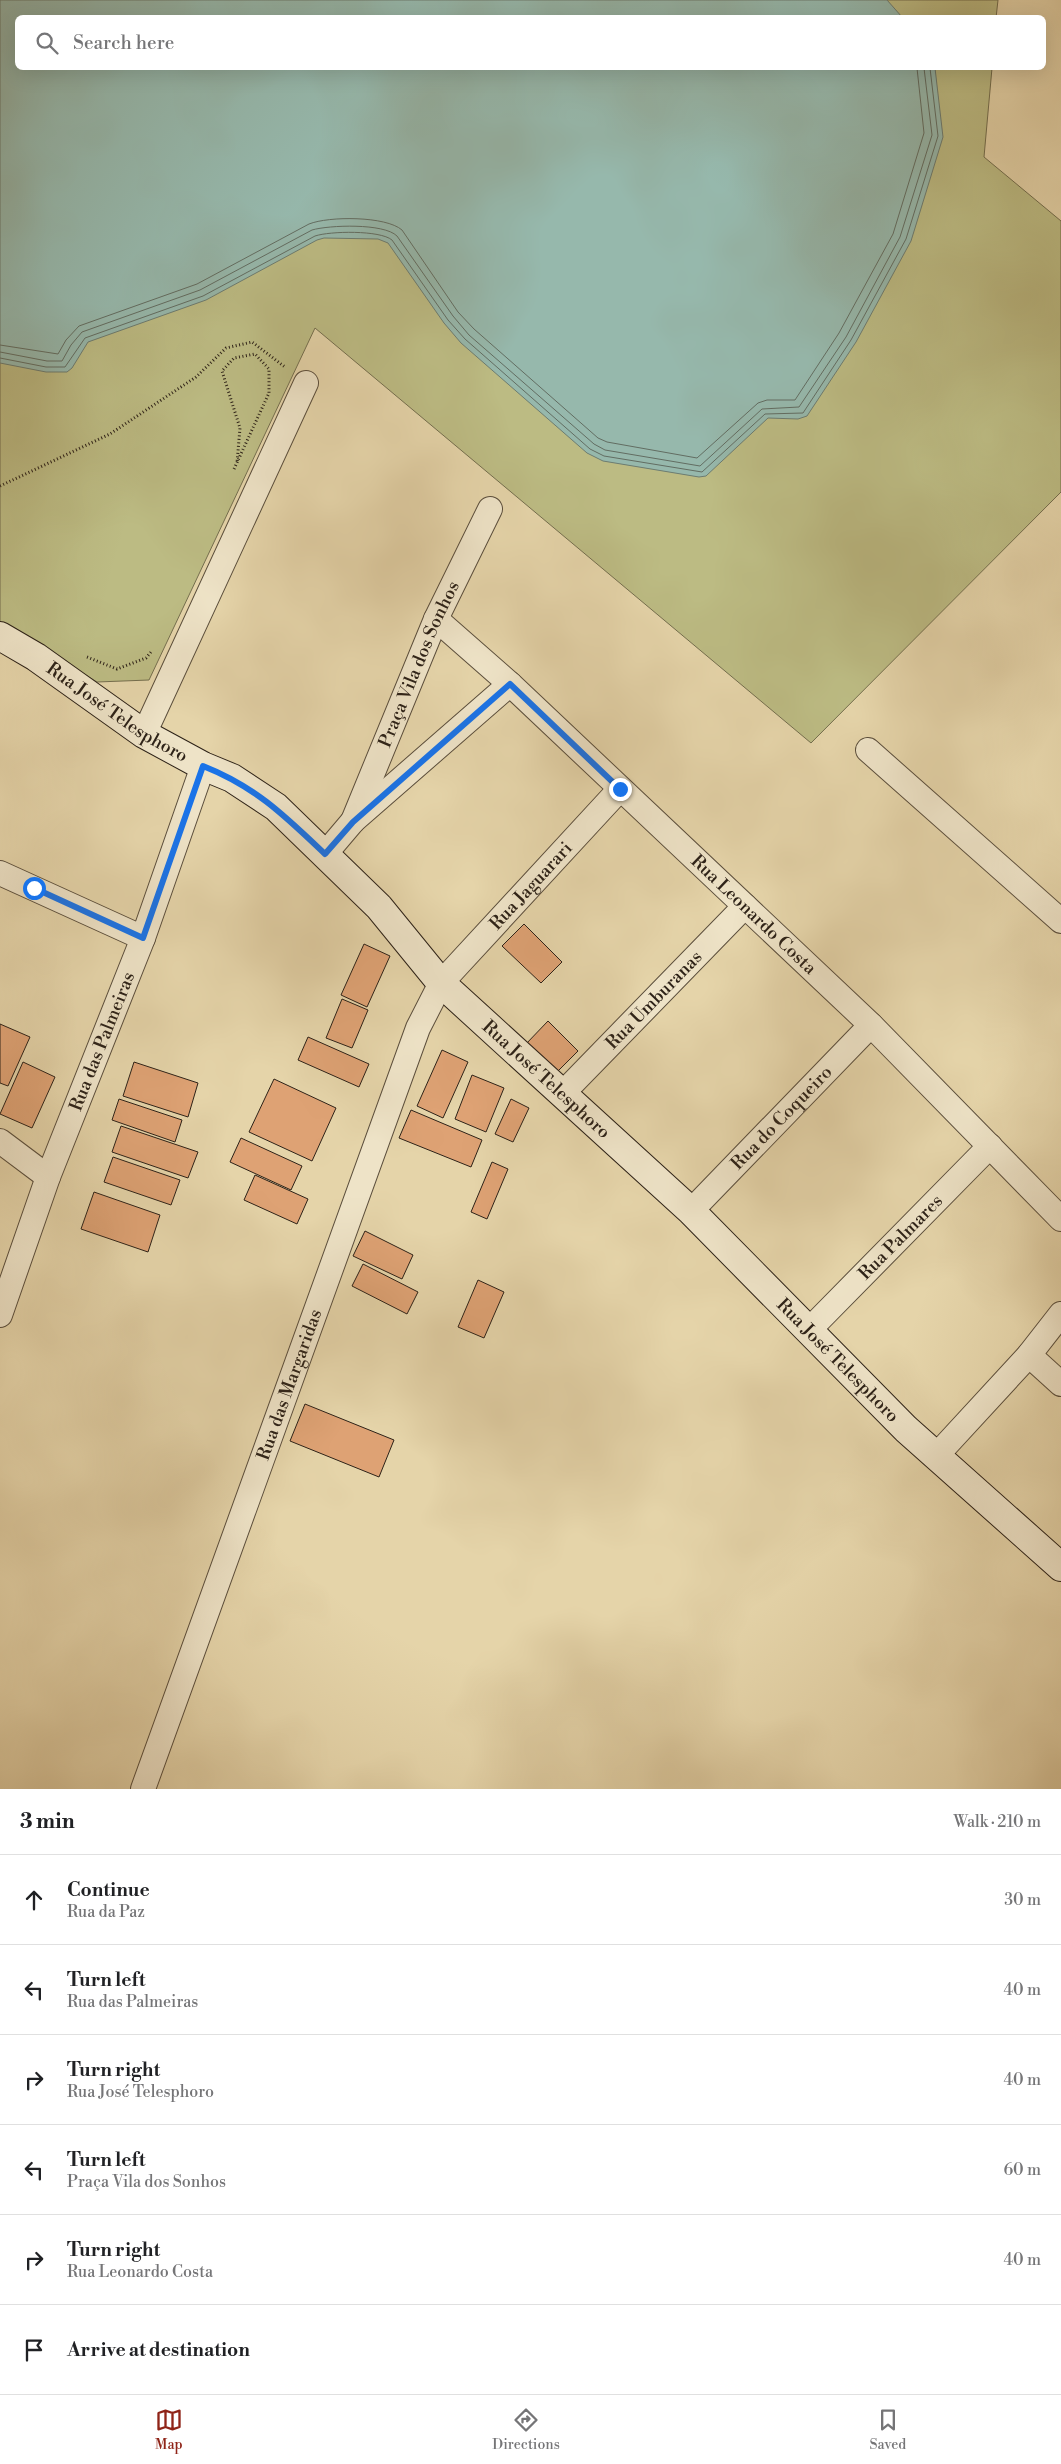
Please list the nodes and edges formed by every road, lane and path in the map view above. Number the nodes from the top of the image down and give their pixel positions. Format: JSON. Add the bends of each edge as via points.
{"nodes":[{"id":1,"x":306,"y":383,"type":"joint"},
{"id":2,"x":237,"y":463,"type":"junction"},
{"id":3,"x":234,"y":472,"type":"dead end"},
{"id":4,"x":0,"y":486,"type":"edge"},
{"id":5,"x":490,"y":509,"type":"dead end"},
{"id":6,"x":436,"y":619,"type":"junction"},
{"id":7,"x":0,"y":636,"type":"edge"},
{"id":8,"x":156,"y":646,"type":"dead end"},
{"id":9,"x":84,"y":655,"type":"dead end"},
{"id":10,"x":510,"y":684,"type":"junction"},
{"id":11,"x":144,"y":734,"type":"junction"},
{"id":12,"x":868,"y":750,"type":"dead end"},
{"id":13,"x":203,"y":766,"type":"junction"},
{"id":14,"x":620,"y":789,"type":"junction"},
{"id":15,"x":353,"y":822,"type":"junction"},
{"id":16,"x":325,"y":854,"type":"junction"},
{"id":17,"x":0,"y":873,"type":"edge"},
{"id":18,"x":745,"y":906,"type":"junction"},
{"id":19,"x":1061,"y":921,"type":"edge"},
{"id":20,"x":143,"y":938,"type":"junction"},
{"id":21,"x":441,"y":983,"type":"junction"},
{"id":22,"x":871,"y":1025,"type":"junction"},
{"id":23,"x":563,"y":1093,"type":"junction"},
{"id":24,"x":0,"y":1141,"type":"edge"},
{"id":25,"x":990,"y":1146,"type":"junction"},
{"id":26,"x":48,"y":1177,"type":"junction"},
{"id":27,"x":691,"y":1211,"type":"junction"},
{"id":28,"x":1061,"y":1220,"type":"edge"},
{"id":29,"x":1061,"y":1314,"type":"edge"},
{"id":30,"x":0,"y":1315,"type":"edge"},
{"id":31,"x":810,"y":1329,"type":"junction"},
{"id":32,"x":1029,"y":1355,"type":"junction"},
{"id":33,"x":1061,"y":1384,"type":"edge"},
{"id":34,"x":936,"y":1456,"type":"junction"},
{"id":35,"x":1061,"y":1567,"type":"edge"},
{"id":36,"x":143,"y":1789,"type":"edge"}],
"edges":[{"from":1,"to":4,"type":"path","via":[[252,342],[226,348],[196,377],[110,434]]},
{"from":1,"to":11,"type":"street"},
{"from":2,"to":2,"type":"path","via":[[269,393],[269,369],[255,354],[234,358],[222,371],[240,428]]},
{"from":2,"to":3,"type":"path"},
{"from":5,"to":6,"type":"street","name":"Praça Vila dos Sonhos"},
{"from":6,"to":10,"type":"street","name":"Rua Leonardo Costa"},
{"from":6,"to":15,"type":"street","name":"Praça Vila dos Sonhos"},
{"from":7,"to":11,"type":"street","name":"Rua José Telesphoro","via":[[36,657]]},
{"from":8,"to":9,"type":"path","via":[[146,658],[117,669]]},
{"from":10,"to":14,"type":"street","name":"Rua Leonardo Costa"},
{"from":10,"to":15,"type":"street","name":"Praça Vila dos Sonhos"},
{"from":11,"to":13,"type":"street","name":"Rua José Telesphoro"},
{"from":12,"to":19,"type":"street"},
{"from":13,"to":16,"type":"street","name":"Rua José Telesphoro","via":[[232,778],[276,807]]},
{"from":13,"to":20,"type":"street","name":"Rua das Palmeiras"},
{"from":14,"to":18,"type":"street","name":"Rua Leonardo Costa"},
{"from":14,"to":21,"type":"street","name":"Rua Jaguarari"},
{"from":15,"to":16,"type":"street","name":"Praça Vila dos Sonhos"},
{"from":16,"to":21,"type":"street","name":"Rua José Telesphoro","via":[[379,907]]},
{"from":17,"to":20,"type":"street"},
{"from":18,"to":22,"type":"street","name":"Rua Leonardo Costa"},
{"from":18,"to":23,"type":"street","name":"Rua Umburanas"},
{"from":20,"to":26,"type":"street","name":"Rua das Palmeiras"},
{"from":21,"to":23,"type":"street","name":"Rua José Telesphoro"},
{"from":21,"to":36,"type":"street","name":"Rua das Margaridas","via":[[418,1028]]},
{"from":22,"to":25,"type":"street","name":"Rua Leonardo Costa"},
{"from":22,"to":27,"type":"street","name":"Rua do Coqueiro"},
{"from":23,"to":27,"type":"street","name":"Rua José Telesphoro"},
{"from":24,"to":26,"type":"street"},
{"from":25,"to":28,"type":"street","name":"Rua Leonardo Costa"},
{"from":25,"to":31,"type":"street","name":"Rua Palmares"},
{"from":26,"to":30,"type":"street","name":"Rua das Palmeiras"},
{"from":27,"to":31,"type":"street","name":"Rua José Telesphoro"},
{"from":29,"to":32,"type":"street"},
{"from":31,"to":34,"type":"street","name":"Rua José Telesphoro"},
{"from":32,"to":33,"type":"street"},
{"from":32,"to":34,"type":"street"},
{"from":34,"to":35,"type":"street","name":"Rua José Telesphoro"}]}
